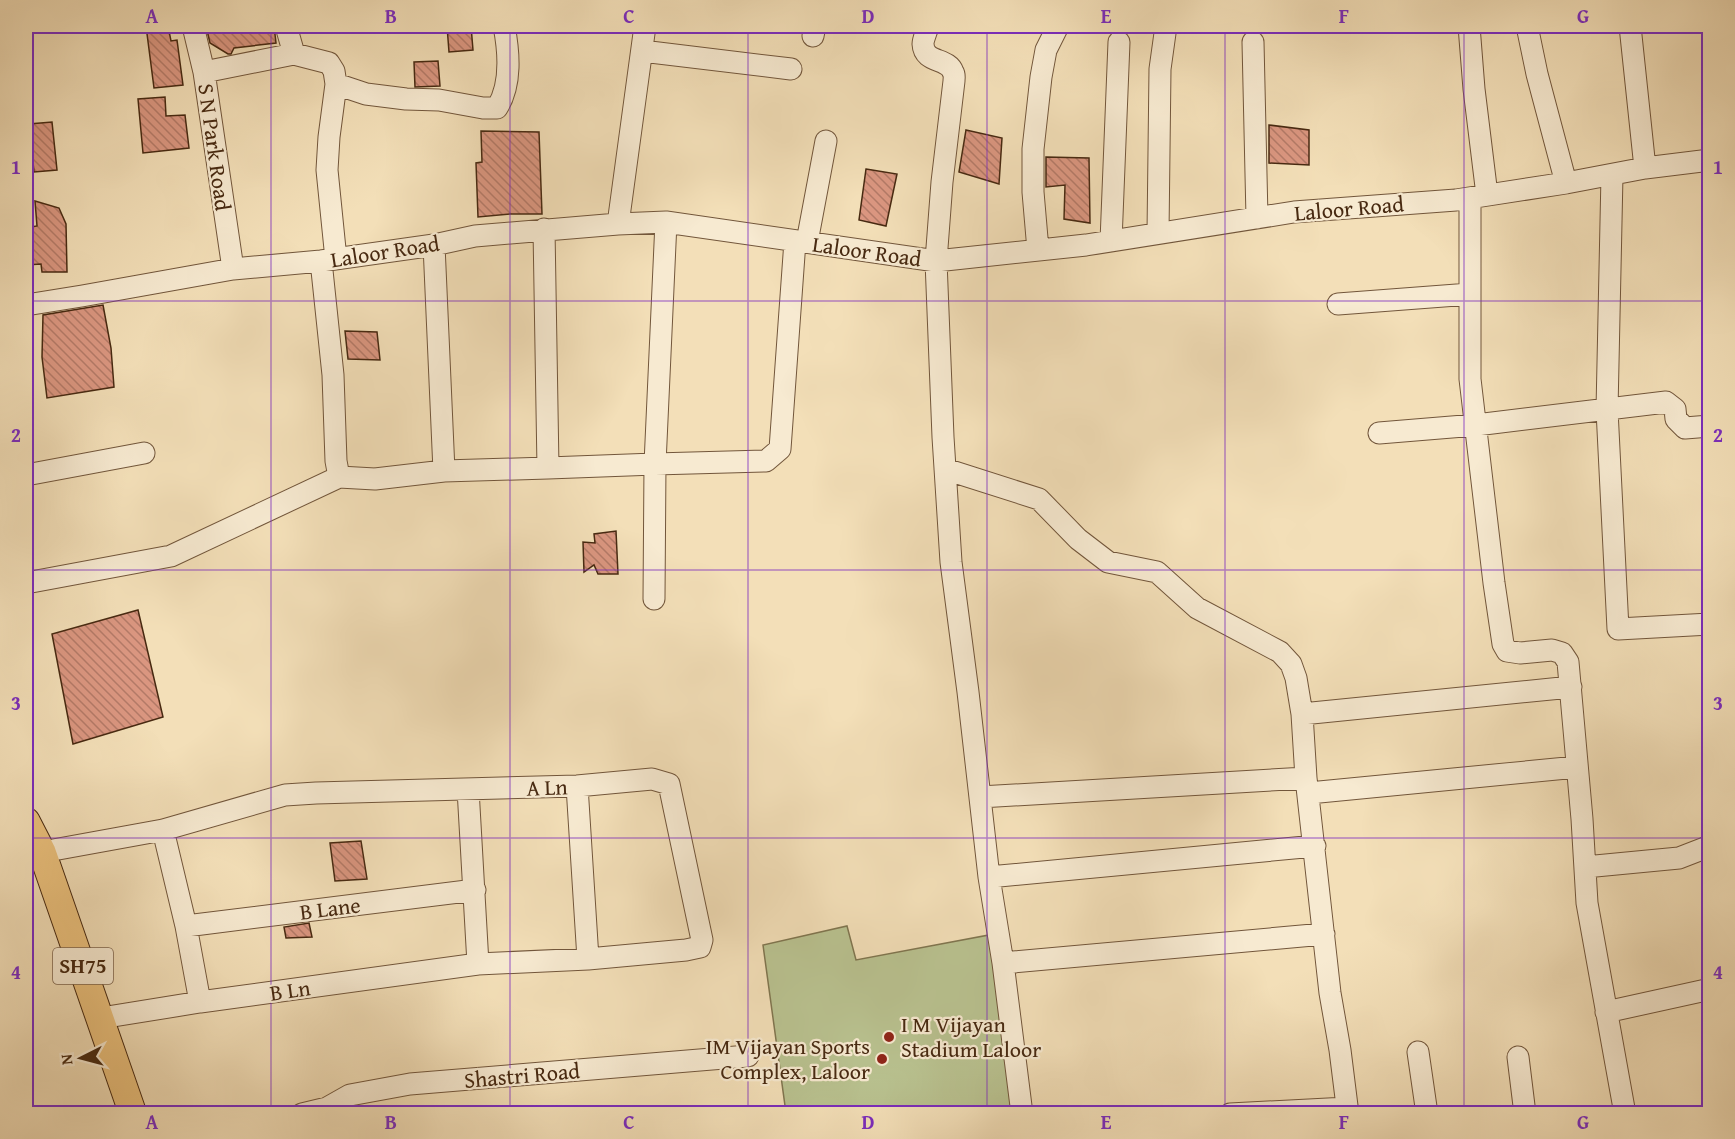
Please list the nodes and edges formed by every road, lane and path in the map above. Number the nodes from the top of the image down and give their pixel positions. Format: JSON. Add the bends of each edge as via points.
{"nodes":[{"id":1,"x":193,"y":26,"type":"edge"},
{"id":2,"x":286,"y":26,"type":"edge"},
{"id":3,"x":504,"y":26,"type":"edge"},
{"id":4,"x":645,"y":26,"type":"edge"},
{"id":5,"x":928,"y":26,"type":"edge"},
{"id":6,"x":1058,"y":26,"type":"edge"},
{"id":7,"x":1166,"y":26,"type":"edge"},
{"id":8,"x":1469,"y":26,"type":"edge"},
{"id":9,"x":1527,"y":26,"type":"edge"},
{"id":10,"x":1630,"y":26,"type":"edge"},
{"id":11,"x":1119,"y":42,"type":"dead end"},
{"id":12,"x":1253,"y":42,"type":"dead end"},
{"id":13,"x":642,"y":51,"type":"junction"},
{"id":14,"x":294,"y":54,"type":"junction"},
{"id":15,"x":791,"y":69,"type":"dead end"},
{"id":16,"x":204,"y":72,"type":"junction"},
{"id":17,"x":336,"y":84,"type":"junction"},
{"id":18,"x":826,"y":141,"type":"dead end"},
{"id":19,"x":1710,"y":160,"type":"edge"},
{"id":20,"x":1645,"y":168,"type":"junction"},
{"id":21,"x":1612,"y":175,"type":"junction"},
{"id":22,"x":1566,"y":183,"type":"junction"},
{"id":23,"x":1479,"y":197,"type":"junction"},
{"id":24,"x":1257,"y":218,"type":"junction"},
{"id":25,"x":666,"y":222,"type":"junction"},
{"id":26,"x":618,"y":224,"type":"junction"},
{"id":27,"x":544,"y":229,"type":"junction"},
{"id":28,"x":1158,"y":233,"type":"junction"},
{"id":29,"x":801,"y":241,"type":"junction"},
{"id":30,"x":1111,"y":241,"type":"junction"},
{"id":31,"x":434,"y":245,"type":"junction"},
{"id":32,"x":1038,"y":250,"type":"junction"},
{"id":33,"x":328,"y":260,"type":"junction"},
{"id":34,"x":936,"y":261,"type":"junction"},
{"id":35,"x":233,"y":269,"type":"junction"},
{"id":36,"x":1470,"y":294,"type":"junction"},
{"id":37,"x":1338,"y":304,"type":"dead end"},
{"id":38,"x":26,"y":305,"type":"edge"},
{"id":39,"x":1607,"y":410,"type":"junction"},
{"id":40,"x":1476,"y":425,"type":"junction"},
{"id":41,"x":1710,"y":426,"type":"edge"},
{"id":42,"x":1379,"y":433,"type":"dead end"},
{"id":43,"x":144,"y":453,"type":"dead end"},
{"id":44,"x":655,"y":464,"type":"junction"},
{"id":45,"x":548,"y":468,"type":"junction"},
{"id":46,"x":945,"y":469,"type":"junction"},
{"id":47,"x":444,"y":471,"type":"junction"},
{"id":48,"x":26,"y":475,"type":"edge"},
{"id":49,"x":339,"y":477,"type":"junction"},
{"id":50,"x":26,"y":583,"type":"edge"},
{"id":51,"x":654,"y":599,"type":"dead end"},
{"id":52,"x":1710,"y":624,"type":"edge"},
{"id":53,"x":1571,"y":687,"type":"junction"},
{"id":54,"x":1302,"y":714,"type":"junction"},
{"id":55,"x":1577,"y":767,"type":"junction"},
{"id":56,"x":1308,"y":785,"type":"junction"},
{"id":57,"x":577,"y":786,"type":"junction"},
{"id":58,"x":468,"y":789,"type":"junction"},
{"id":59,"x":980,"y":797,"type":"junction"},
{"id":60,"x":163,"y":830,"type":"junction"},
{"id":61,"x":33,"y":841,"type":"edge"},
{"id":62,"x":1315,"y":846,"type":"junction"},
{"id":63,"x":1710,"y":846,"type":"edge"},
{"id":64,"x":1585,"y":867,"type":"junction"},
{"id":65,"x":989,"y":877,"type":"junction"},
{"id":66,"x":475,"y":890,"type":"junction"},
{"id":67,"x":186,"y":926,"type":"junction"},
{"id":68,"x":1324,"y":934,"type":"junction"},
{"id":69,"x":588,"y":959,"type":"junction"},
{"id":70,"x":1003,"y":963,"type":"junction"},
{"id":71,"x":478,"y":964,"type":"junction"},
{"id":72,"x":1706,"y":990,"type":"dead end"},
{"id":73,"x":200,"y":1002,"type":"junction"},
{"id":74,"x":1606,"y":1012,"type":"junction"},
{"id":75,"x":101,"y":1018,"type":"junction"},
{"id":76,"x":1418,"y":1052,"type":"dead end"},
{"id":77,"x":748,"y":1056,"type":"dead end"},
{"id":78,"x":1518,"y":1057,"type":"dead end"},
{"id":79,"x":1347,"y":1111,"type":"edge"},
{"id":80,"x":134,"y":1113,"type":"edge"},
{"id":81,"x":302,"y":1113,"type":"edge"},
{"id":82,"x":1022,"y":1113,"type":"edge"},
{"id":83,"x":1230,"y":1113,"type":"edge"},
{"id":84,"x":1427,"y":1113,"type":"edge"},
{"id":85,"x":1525,"y":1113,"type":"edge"},
{"id":86,"x":1625,"y":1113,"type":"edge"}],
"edges":[{"from":1,"to":16,"type":"street","name":"S N Park Road"},
{"from":2,"to":14,"type":"street"},
{"from":3,"to":17,"type":"street","via":[[509,51],[506,85],[497,108],[366,94]]},
{"from":4,"to":13,"type":"street"},
{"from":5,"to":34,"type":"street","via":[[923,43],[926,53],[931,59],[948,64],[954,81]]},
{"from":6,"to":32,"type":"street","via":[[1041,77],[1033,149]]},
{"from":7,"to":28,"type":"street","via":[[1160,69]]},
{"from":8,"to":23,"type":"street"},
{"from":9,"to":22,"type":"street"},
{"from":10,"to":20,"type":"street"},
{"from":11,"to":30,"type":"street"},
{"from":12,"to":24,"type":"street"},
{"from":13,"to":15,"type":"street"},
{"from":13,"to":26,"type":"street"},
{"from":14,"to":16,"type":"street"},
{"from":14,"to":17,"type":"street","via":[[329,63]]},
{"from":16,"to":35,"type":"street","name":"S N Park Road"},
{"from":17,"to":33,"type":"street","via":[[327,170]]},
{"from":18,"to":29,"type":"street"},
{"from":19,"to":20,"type":"street","name":"Laloor Road"},
{"from":20,"to":21,"type":"street","name":"Laloor Road"},
{"from":21,"to":22,"type":"street","name":"Laloor Road"},
{"from":21,"to":39,"type":"street"},
{"from":22,"to":23,"type":"street","name":"Laloor Road"},
{"from":23,"to":24,"type":"street","name":"Laloor Road"},
{"from":23,"to":36,"type":"street"},
{"from":24,"to":28,"type":"street","name":"Laloor Road"},
{"from":25,"to":26,"type":"street","name":"Laloor Road"},
{"from":25,"to":29,"type":"street","name":"Laloor Road"},
{"from":25,"to":44,"type":"street"},
{"from":26,"to":27,"type":"street","name":"Laloor Road"},
{"from":27,"to":31,"type":"street","name":"Laloor Road","via":[[475,236]]},
{"from":27,"to":45,"type":"street"},
{"from":28,"to":30,"type":"street","name":"Laloor Road"},
{"from":29,"to":34,"type":"street","name":"Laloor Road"},
{"from":29,"to":44,"type":"street","via":[[780,449],[766,461]]},
{"from":30,"to":32,"type":"street","name":"Laloor Road"},
{"from":31,"to":33,"type":"street","name":"Laloor Road"},
{"from":31,"to":47,"type":"street"},
{"from":32,"to":34,"type":"street","name":"Laloor Road"},
{"from":33,"to":35,"type":"street","name":"Laloor Road"},
{"from":33,"to":49,"type":"street"},
{"from":34,"to":46,"type":"street"},
{"from":35,"to":38,"type":"street","name":"Laloor Road"},
{"from":36,"to":37,"type":"street"},
{"from":36,"to":40,"type":"street","via":[[1470,379]]},
{"from":39,"to":40,"type":"street"},
{"from":39,"to":41,"type":"street","via":[[1666,402],[1675,409],[1676,419],[1685,428]]},
{"from":39,"to":52,"type":"street","via":[[1618,629]]},
{"from":40,"to":42,"type":"street"},
{"from":40,"to":53,"type":"street","via":[[1503,644],[1507,651],[1520,653],[1562,653],[1568,662]]},
{"from":43,"to":48,"type":"street"},
{"from":44,"to":45,"type":"street"},
{"from":44,"to":51,"type":"street"},
{"from":45,"to":47,"type":"street"},
{"from":46,"to":54,"type":"street","via":[[1039,499],[1108,561],[1157,572],[1197,609],[1280,652],[1291,664],[1296,678]]},
{"from":46,"to":59,"type":"street","via":[[951,562]]},
{"from":47,"to":49,"type":"street","via":[[375,479]]},
{"from":49,"to":50,"type":"street","via":[[171,556]]},
{"from":53,"to":54,"type":"street"},
{"from":53,"to":55,"type":"street"},
{"from":54,"to":56,"type":"street"},
{"from":55,"to":56,"type":"street"},
{"from":55,"to":64,"type":"street"},
{"from":56,"to":59,"type":"street"},
{"from":56,"to":62,"type":"street"},
{"from":57,"to":58,"type":"street","name":"A Ln"},
{"from":57,"to":69,"type":"street"},
{"from":57,"to":69,"type":"street","name":"A Ln","via":[[652,779],[669,784],[702,940],[700,947],[686,950]]},
{"from":58,"to":60,"type":"street","name":"A Ln","via":[[285,795]]},
{"from":58,"to":66,"type":"street"},
{"from":59,"to":65,"type":"street"},
{"from":60,"to":61,"type":"street","name":"A Ln"},
{"from":60,"to":67,"type":"street"},
{"from":61,"to":75,"type":"main road","number":"SH75"},
{"from":62,"to":65,"type":"street"},
{"from":62,"to":68,"type":"street"},
{"from":63,"to":64,"type":"street","via":[[1679,858]]},
{"from":64,"to":74,"type":"street","via":[[1587,903]]},
{"from":65,"to":70,"type":"street"},
{"from":66,"to":67,"type":"street","name":"B Lane"},
{"from":66,"to":71,"type":"street"},
{"from":67,"to":73,"type":"street"},
{"from":68,"to":70,"type":"street"},
{"from":68,"to":79,"type":"street"},
{"from":69,"to":71,"type":"street","name":"A Ln"},
{"from":70,"to":82,"type":"street"},
{"from":71,"to":73,"type":"street","name":"B Ln"},
{"from":72,"to":74,"type":"street"},
{"from":73,"to":75,"type":"street","name":"B Ln"},
{"from":74,"to":86,"type":"street"},
{"from":75,"to":80,"type":"main road","number":"SH75"},
{"from":76,"to":84,"type":"street"},
{"from":77,"to":81,"type":"street","name":"Shastri Road","via":[[410,1084],[350,1095],[327,1108]]},
{"from":78,"to":85,"type":"street"},
{"from":79,"to":83,"type":"street"}]}
